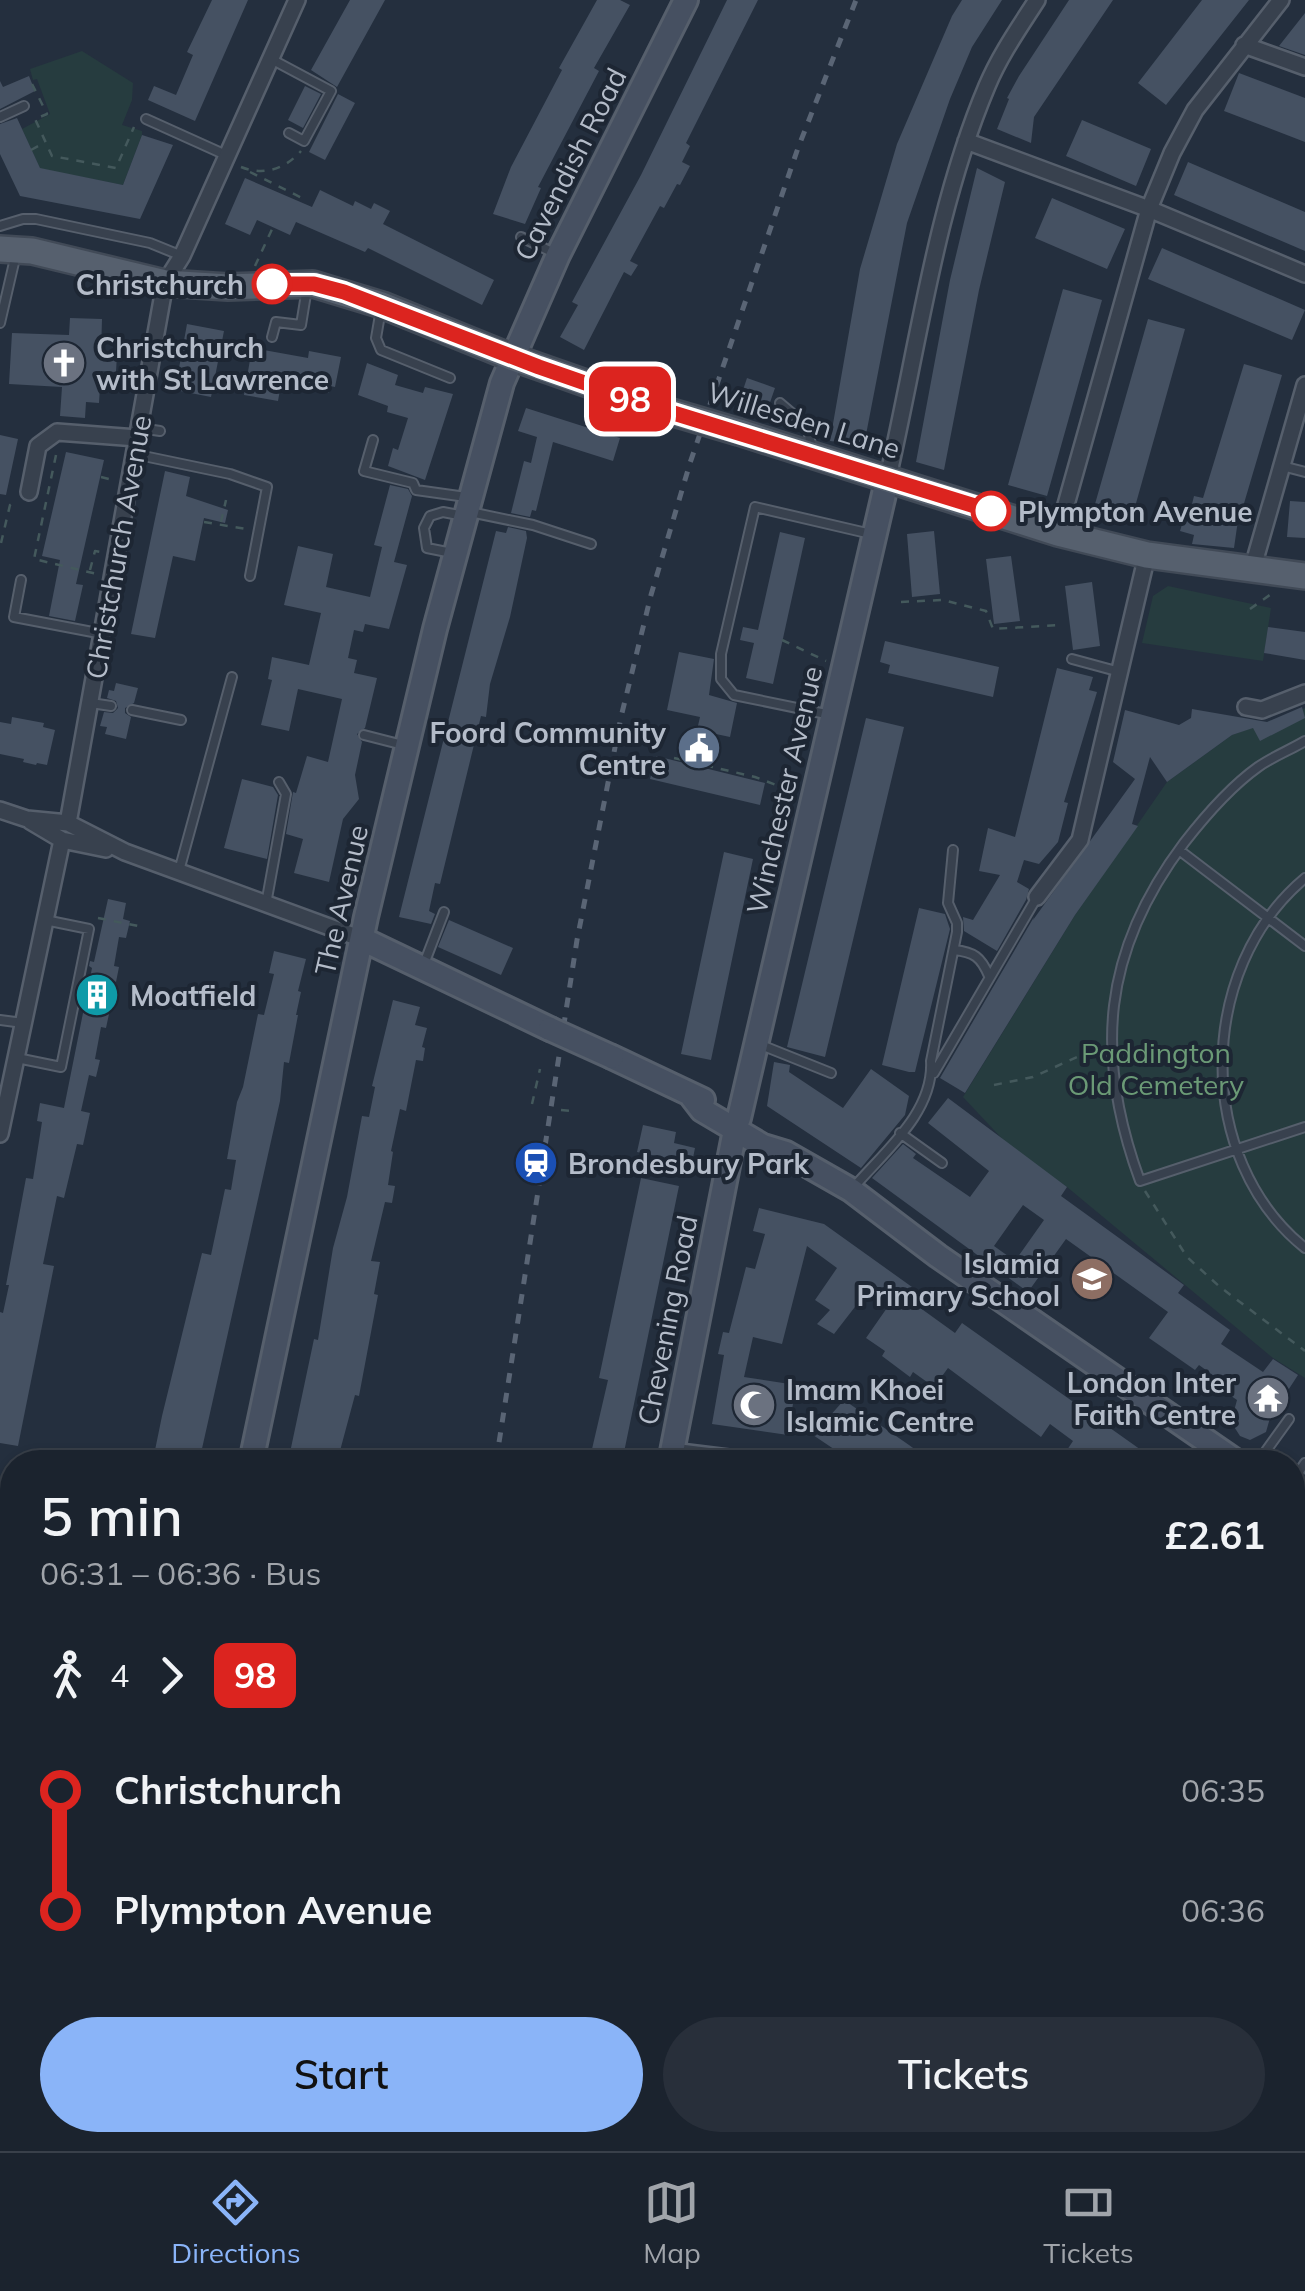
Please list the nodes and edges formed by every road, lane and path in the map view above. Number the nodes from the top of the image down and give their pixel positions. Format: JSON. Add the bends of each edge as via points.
{"nodes":[{"id":1,"x":297,"y":0,"type":"edge"},
{"id":2,"x":686,"y":0,"type":"edge"},
{"id":3,"x":1037,"y":0,"type":"edge"},
{"id":4,"x":1281,"y":0,"type":"edge"},
{"id":5,"x":1244,"y":46,"type":"junction"},
{"id":6,"x":271,"y":59,"type":"junction"},
{"id":7,"x":1305,"y":67,"type":"edge"},
{"id":8,"x":32,"y":84,"type":"dead end"},
{"id":9,"x":24,"y":106,"type":"dead end"},
{"id":10,"x":0,"y":117,"type":"edge"},
{"id":11,"x":146,"y":119,"type":"joint"},
{"id":12,"x":289,"y":133,"type":"dead end"},
{"id":13,"x":304,"y":141,"type":"junction"},
{"id":14,"x":966,"y":141,"type":"junction"},
{"id":15,"x":46,"y":142,"type":"junction"},
{"id":16,"x":31,"y":150,"type":"dead end"},
{"id":17,"x":227,"y":158,"type":"junction"},
{"id":18,"x":248,"y":171,"type":"junction"},
{"id":19,"x":302,"y":198,"type":"dead end"},
{"id":20,"x":1149,"y":208,"type":"junction"},
{"id":21,"x":0,"y":226,"type":"edge"},
{"id":22,"x":273,"y":227,"type":"dead end"},
{"id":23,"x":521,"y":237,"type":"dead end"},
{"id":24,"x":9,"y":250,"type":"edge"},
{"id":25,"x":558,"y":255,"type":"junction"},
{"id":26,"x":182,"y":256,"type":"junction"},
{"id":27,"x":1305,"y":274,"type":"edge"},
{"id":28,"x":166,"y":283,"type":"junction"},
{"id":29,"x":308,"y":284,"type":"junction"},
{"id":30,"x":246,"y":286,"type":"junction"},
{"id":31,"x":382,"y":304,"type":"junction"},
{"id":32,"x":0,"y":323,"type":"edge"},
{"id":33,"x":272,"y":337,"type":"dead end"},
{"id":34,"x":512,"y":357,"type":"junction"},
{"id":35,"x":450,"y":378,"type":"dead end"},
{"id":36,"x":1305,"y":385,"type":"edge"},
{"id":37,"x":780,"y":403,"type":"dead end"},
{"id":38,"x":160,"y":430,"type":"dead end"},
{"id":39,"x":56,"y":432,"type":"junction"},
{"id":40,"x":137,"y":440,"type":"junction"},
{"id":41,"x":373,"y":440,"type":"dead end"},
{"id":42,"x":813,"y":454,"type":"junction"},
{"id":43,"x":1282,"y":466,"type":"junction"},
{"id":44,"x":1305,"y":472,"type":"edge"},
{"id":45,"x":101,"y":477,"type":"dead end"},
{"id":46,"x":888,"y":477,"type":"junction"},
{"id":47,"x":110,"y":479,"type":"dead end"},
{"id":48,"x":29,"y":492,"type":"junction"},
{"id":49,"x":226,"y":500,"type":"dead end"},
{"id":50,"x":466,"y":508,"type":"junction"},
{"id":51,"x":44,"y":511,"type":"junction"},
{"id":52,"x":204,"y":522,"type":"dead end"},
{"id":53,"x":220,"y":525,"type":"junction"},
{"id":54,"x":258,"y":532,"type":"junction"},
{"id":55,"x":1058,"y":532,"type":"junction"},
{"id":56,"x":876,"y":536,"type":"junction"},
{"id":57,"x":1,"y":543,"type":"edge"},
{"id":58,"x":591,"y":544,"type":"dead end"},
{"id":59,"x":84,"y":548,"type":"dead end"},
{"id":60,"x":454,"y":554,"type":"junction"},
{"id":61,"x":1147,"y":556,"type":"junction"},
{"id":62,"x":1252,"y":570,"type":"junction"},
{"id":63,"x":90,"y":572,"type":"junction"},
{"id":64,"x":250,"y":576,"type":"dead end"},
{"id":65,"x":1305,"y":576,"type":"edge"},
{"id":66,"x":114,"y":578,"type":"junction"},
{"id":67,"x":21,"y":580,"type":"dead end"},
{"id":68,"x":1279,"y":589,"type":"dead end"},
{"id":69,"x":901,"y":602,"type":"dead end"},
{"id":70,"x":1250,"y":609,"type":"dead end"},
{"id":71,"x":1058,"y":625,"type":"dead end"},
{"id":72,"x":103,"y":634,"type":"junction"},
{"id":73,"x":782,"y":640,"type":"dead end"},
{"id":74,"x":1072,"y":659,"type":"dead end"},
{"id":75,"x":843,"y":669,"type":"junction"},
{"id":76,"x":1120,"y":672,"type":"junction"},
{"id":77,"x":232,"y":677,"type":"dead end"},
{"id":78,"x":1305,"y":693,"type":"edge"},
{"id":79,"x":90,"y":702,"type":"junction"},
{"id":80,"x":111,"y":706,"type":"dead end"},
{"id":81,"x":1246,"y":708,"type":"dead end"},
{"id":82,"x":132,"y":710,"type":"dead end"},
{"id":83,"x":832,"y":715,"type":"junction"},
{"id":84,"x":182,"y":720,"type":"dead end"},
{"id":85,"x":364,"y":735,"type":"dead end"},
{"id":86,"x":1305,"y":741,"type":"edge"},
{"id":87,"x":409,"y":746,"type":"junction"},
{"id":88,"x":674,"y":758,"type":"dead end"},
{"id":89,"x":279,"y":782,"type":"dead end"},
{"id":90,"x":813,"y":797,"type":"junction"},
{"id":91,"x":0,"y":810,"type":"edge"},
{"id":92,"x":27,"y":818,"type":"junction"},
{"id":93,"x":68,"y":822,"type":"junction"},
{"id":94,"x":62,"y":840,"type":"junction"},
{"id":95,"x":953,"y":850,"type":"dead end"},
{"id":96,"x":1179,"y":850,"type":"junction"},
{"id":97,"x":125,"y":852,"type":"junction"},
{"id":98,"x":178,"y":872,"type":"junction"},
{"id":99,"x":1305,"y":878,"type":"edge"},
{"id":100,"x":1037,"y":897,"type":"joint"},
{"id":101,"x":266,"y":904,"type":"junction"},
{"id":102,"x":444,"y":912,"type":"dead end"},
{"id":103,"x":45,"y":920,"type":"junction"},
{"id":104,"x":1269,"y":920,"type":"junction"},
{"id":105,"x":362,"y":938,"type":"junction"},
{"id":106,"x":1305,"y":946,"type":"edge"},
{"id":107,"x":954,"y":950,"type":"junction"},
{"id":108,"x":422,"y":968,"type":"junction"},
{"id":109,"x":990,"y":976,"type":"junction"},
{"id":110,"x":0,"y":1020,"type":"edge"},
{"id":111,"x":23,"y":1024,"type":"junction"},
{"id":112,"x":1113,"y":1039,"type":"junction"},
{"id":113,"x":757,"y":1043,"type":"junction"},
{"id":114,"x":10,"y":1065,"type":"edge"},
{"id":115,"x":540,"y":1070,"type":"dead end"},
{"id":116,"x":830,"y":1073,"type":"dead end"},
{"id":117,"x":932,"y":1077,"type":"junction"},
{"id":118,"x":994,"y":1085,"type":"dead end"},
{"id":119,"x":4,"y":1092,"type":"edge"},
{"id":120,"x":537,"y":1102,"type":"dead end"},
{"id":121,"x":561,"y":1110,"type":"dead end"},
{"id":122,"x":570,"y":1112,"type":"dead end"},
{"id":123,"x":737,"y":1124,"type":"junction"},
{"id":124,"x":1305,"y":1127,"type":"edge"},
{"id":125,"x":900,"y":1133,"type":"junction"},
{"id":126,"x":0,"y":1134,"type":"edge"},
{"id":127,"x":1237,"y":1150,"type":"junction"},
{"id":128,"x":942,"y":1163,"type":"dead end"},
{"id":129,"x":1140,"y":1180,"type":"junction"},
{"id":130,"x":851,"y":1190,"type":"junction"},
{"id":131,"x":1305,"y":1248,"type":"edge"},
{"id":132,"x":1305,"y":1351,"type":"edge"},
{"id":133,"x":1289,"y":1419,"type":"dead end"},
{"id":134,"x":255,"y":1450,"type":"edge"},
{"id":135,"x":672,"y":1450,"type":"edge"},
{"id":136,"x":1220,"y":1450,"type":"edge"},
{"id":137,"x":1267,"y":1450,"type":"edge"}],
"edges":[{"from":1,"to":6,"type":"street","name":"Christchurch Avenue"},
{"from":2,"to":25,"type":"street","name":"Cavendish Road"},
{"from":3,"to":14,"type":"street","via":[[1002,55]]},
{"from":4,"to":5,"type":"street"},
{"from":5,"to":7,"type":"street"},
{"from":5,"to":20,"type":"street","via":[[1195,110]]},
{"from":6,"to":13,"type":"lane","via":[[331,90]]},
{"from":6,"to":17,"type":"street","name":"Christchurch Avenue"},
{"from":8,"to":15,"type":"path","via":[[47,114],[35,119]]},
{"from":9,"to":10,"type":"lane"},
{"from":11,"to":15,"type":"path","via":[[135,124],[116,168],[52,156]]},
{"from":11,"to":17,"type":"lane"},
{"from":12,"to":13,"type":"lane"},
{"from":13,"to":18,"type":"path","via":[[284,166]]},
{"from":14,"to":20,"type":"street"},
{"from":14,"to":46,"type":"street"},
{"from":15,"to":16,"type":"path"},
{"from":17,"to":18,"type":"path"},
{"from":17,"to":26,"type":"street","name":"Christchurch Avenue"},
{"from":18,"to":19,"type":"path"},
{"from":20,"to":27,"type":"street"},
{"from":20,"to":55,"type":"street"},
{"from":21,"to":26,"type":"lane","via":[[36,219]]},
{"from":22,"to":30,"type":"path"},
{"from":23,"to":25,"type":"lane"},
{"from":24,"to":28,"type":"main road","name":"Willesden Lane"},
{"from":24,"to":32,"type":"lane"},
{"from":25,"to":34,"type":"street","name":"Cavendish Road"},
{"from":26,"to":28,"type":"street","name":"Christchurch Avenue"},
{"from":28,"to":30,"type":"main road","name":"Willesden Lane"},
{"from":28,"to":40,"type":"street","name":"Christchurch Avenue"},
{"from":29,"to":30,"type":"main road","name":"Willesden Lane"},
{"from":29,"to":31,"type":"main road","name":"Willesden Lane"},
{"from":29,"to":33,"type":"lane","via":[[300,325],[276,322]]},
{"from":31,"to":34,"type":"main road","name":"Willesden Lane"},
{"from":31,"to":35,"type":"lane","via":[[376,338],[382,350]]},
{"from":34,"to":42,"type":"main road","name":"Willesden Lane","bridge":true},
{"from":34,"to":50,"type":"street","name":"The Avenue"},
{"from":36,"to":43,"type":"street"},
{"from":37,"to":42,"type":"lane","via":[[807,426]]},
{"from":38,"to":40,"type":"lane"},
{"from":39,"to":40,"type":"street"},
{"from":39,"to":48,"type":"street","via":[[38,446]]},
{"from":39,"to":51,"type":"path"},
{"from":40,"to":54,"type":"lane","via":[[267,488]]},
{"from":40,"to":66,"type":"street","name":"Christchurch Avenue"},
{"from":41,"to":50,"type":"lane","via":[[364,471],[413,483],[416,490]]},
{"from":42,"to":46,"type":"main road","name":"Willesden Lane"},
{"from":43,"to":44,"type":"lane"},
{"from":43,"to":62,"type":"street"},
{"from":45,"to":47,"type":"path"},
{"from":46,"to":55,"type":"main road","name":"Willesden Lane"},
{"from":46,"to":56,"type":"street","name":"Winchester Avenue"},
{"from":48,"to":51,"type":"path"},
{"from":48,"to":57,"type":"path","via":[[10,505]]},
{"from":49,"to":53,"type":"path"},
{"from":50,"to":58,"type":"lane"},
{"from":50,"to":60,"type":"street","name":"The Avenue"},
{"from":50,"to":60,"type":"lane","via":[[437,512],[424,528],[427,548]]},
{"from":51,"to":63,"type":"path","via":[[34,559]]},
{"from":52,"to":53,"type":"path"},
{"from":53,"to":54,"type":"path"},
{"from":54,"to":64,"type":"lane"},
{"from":55,"to":61,"type":"main road","name":"Willesden Lane"},
{"from":56,"to":75,"type":"street","name":"Winchester Avenue"},
{"from":56,"to":83,"type":"lane","via":[[755,506],[721,678],[734,695]]},
{"from":59,"to":63,"type":"path","via":[[97,551]]},
{"from":60,"to":87,"type":"street","name":"The Avenue"},
{"from":61,"to":62,"type":"main road","name":"Willesden Lane"},
{"from":61,"to":76,"type":"street"},
{"from":62,"to":65,"type":"main road","name":"Willesden Lane"},
{"from":63,"to":66,"type":"path"},
{"from":66,"to":72,"type":"street","name":"Christchurch Avenue"},
{"from":67,"to":72,"type":"lane","via":[[14,618]]},
{"from":68,"to":70,"type":"path"},
{"from":69,"to":71,"type":"path","via":[[943,600],[986,611],[993,628]]},
{"from":72,"to":79,"type":"street","name":"Christchurch Avenue"},
{"from":73,"to":75,"type":"path"},
{"from":74,"to":76,"type":"lane"},
{"from":75,"to":83,"type":"street","name":"Winchester Avenue"},
{"from":76,"to":100,"type":"street","via":[[1080,840]]},
{"from":77,"to":98,"type":"lane"},
{"from":78,"to":81,"type":"street","via":[[1262,710]]},
{"from":79,"to":80,"type":"lane"},
{"from":79,"to":93,"type":"street","name":"Christchurch Avenue"},
{"from":82,"to":84,"type":"lane"},
{"from":83,"to":90,"type":"street","name":"Winchester Avenue"},
{"from":85,"to":87,"type":"lane"},
{"from":86,"to":96,"type":"lane","via":[[1258,767]]},
{"from":87,"to":105,"type":"street","name":"The Avenue"},
{"from":88,"to":90,"type":"path"},
{"from":89,"to":101,"type":"lane","via":[[286,794]]},
{"from":90,"to":113,"type":"street","name":"Winchester Avenue"},
{"from":91,"to":92,"type":"street"},
{"from":92,"to":93,"type":"street"},
{"from":92,"to":94,"type":"street"},
{"from":93,"to":97,"type":"street"},
{"from":94,"to":97,"type":"street"},
{"from":94,"to":103,"type":"street"},
{"from":95,"to":107,"type":"lane","via":[[948,902],[958,923]]},
{"from":96,"to":104,"type":"lane"},
{"from":96,"to":112,"type":"lane","via":[[1136,920],[1114,1000]]},
{"from":97,"to":98,"type":"street"},
{"from":98,"to":101,"type":"street"},
{"from":99,"to":104,"type":"lane"},
{"from":100,"to":109,"type":"lane"},
{"from":101,"to":105,"type":"street"},
{"from":102,"to":108,"type":"lane"},
{"from":103,"to":111,"type":"street"},
{"from":103,"to":114,"type":"lane","via":[[89,929],[61,1067]]},
{"from":104,"to":106,"type":"lane"},
{"from":104,"to":127,"type":"lane","via":[[1239,972],[1223,1026],[1226,1109]]},
{"from":105,"to":108,"type":"street"},
{"from":105,"to":134,"type":"street","name":"The Avenue"},
{"from":107,"to":109,"type":"lane","via":[[982,959]]},
{"from":107,"to":117,"type":"lane"},
{"from":108,"to":123,"type":"street","bridge":true},
{"from":109,"to":117,"type":"lane"},
{"from":110,"to":111,"type":"lane"},
{"from":111,"to":114,"type":"street"},
{"from":112,"to":118,"type":"path","via":[[1033,1077]]},
{"from":112,"to":129,"type":"lane","via":[[1122,1130]]},
{"from":113,"to":116,"type":"lane"},
{"from":113,"to":123,"type":"street","name":"Winchester Avenue"},
{"from":114,"to":119,"type":"street"},
{"from":115,"to":120,"type":"path","via":[[532,1104]]},
{"from":117,"to":125,"type":"lane","via":[[926,1100]]},
{"from":119,"to":126,"type":"street"},
{"from":121,"to":122,"type":"path"},
{"from":123,"to":130,"type":"street","via":[[768,1149]]},
{"from":123,"to":135,"type":"street","name":"Chevening Road"},
{"from":124,"to":127,"type":"lane"},
{"from":125,"to":128,"type":"lane"},
{"from":125,"to":130,"type":"lane"},
{"from":127,"to":129,"type":"lane"},
{"from":127,"to":131,"type":"lane","via":[[1261,1202]]},
{"from":129,"to":132,"type":"path","via":[[1187,1257]]},
{"from":130,"to":136,"type":"street"},
{"from":133,"to":137,"type":"lane"}]}
